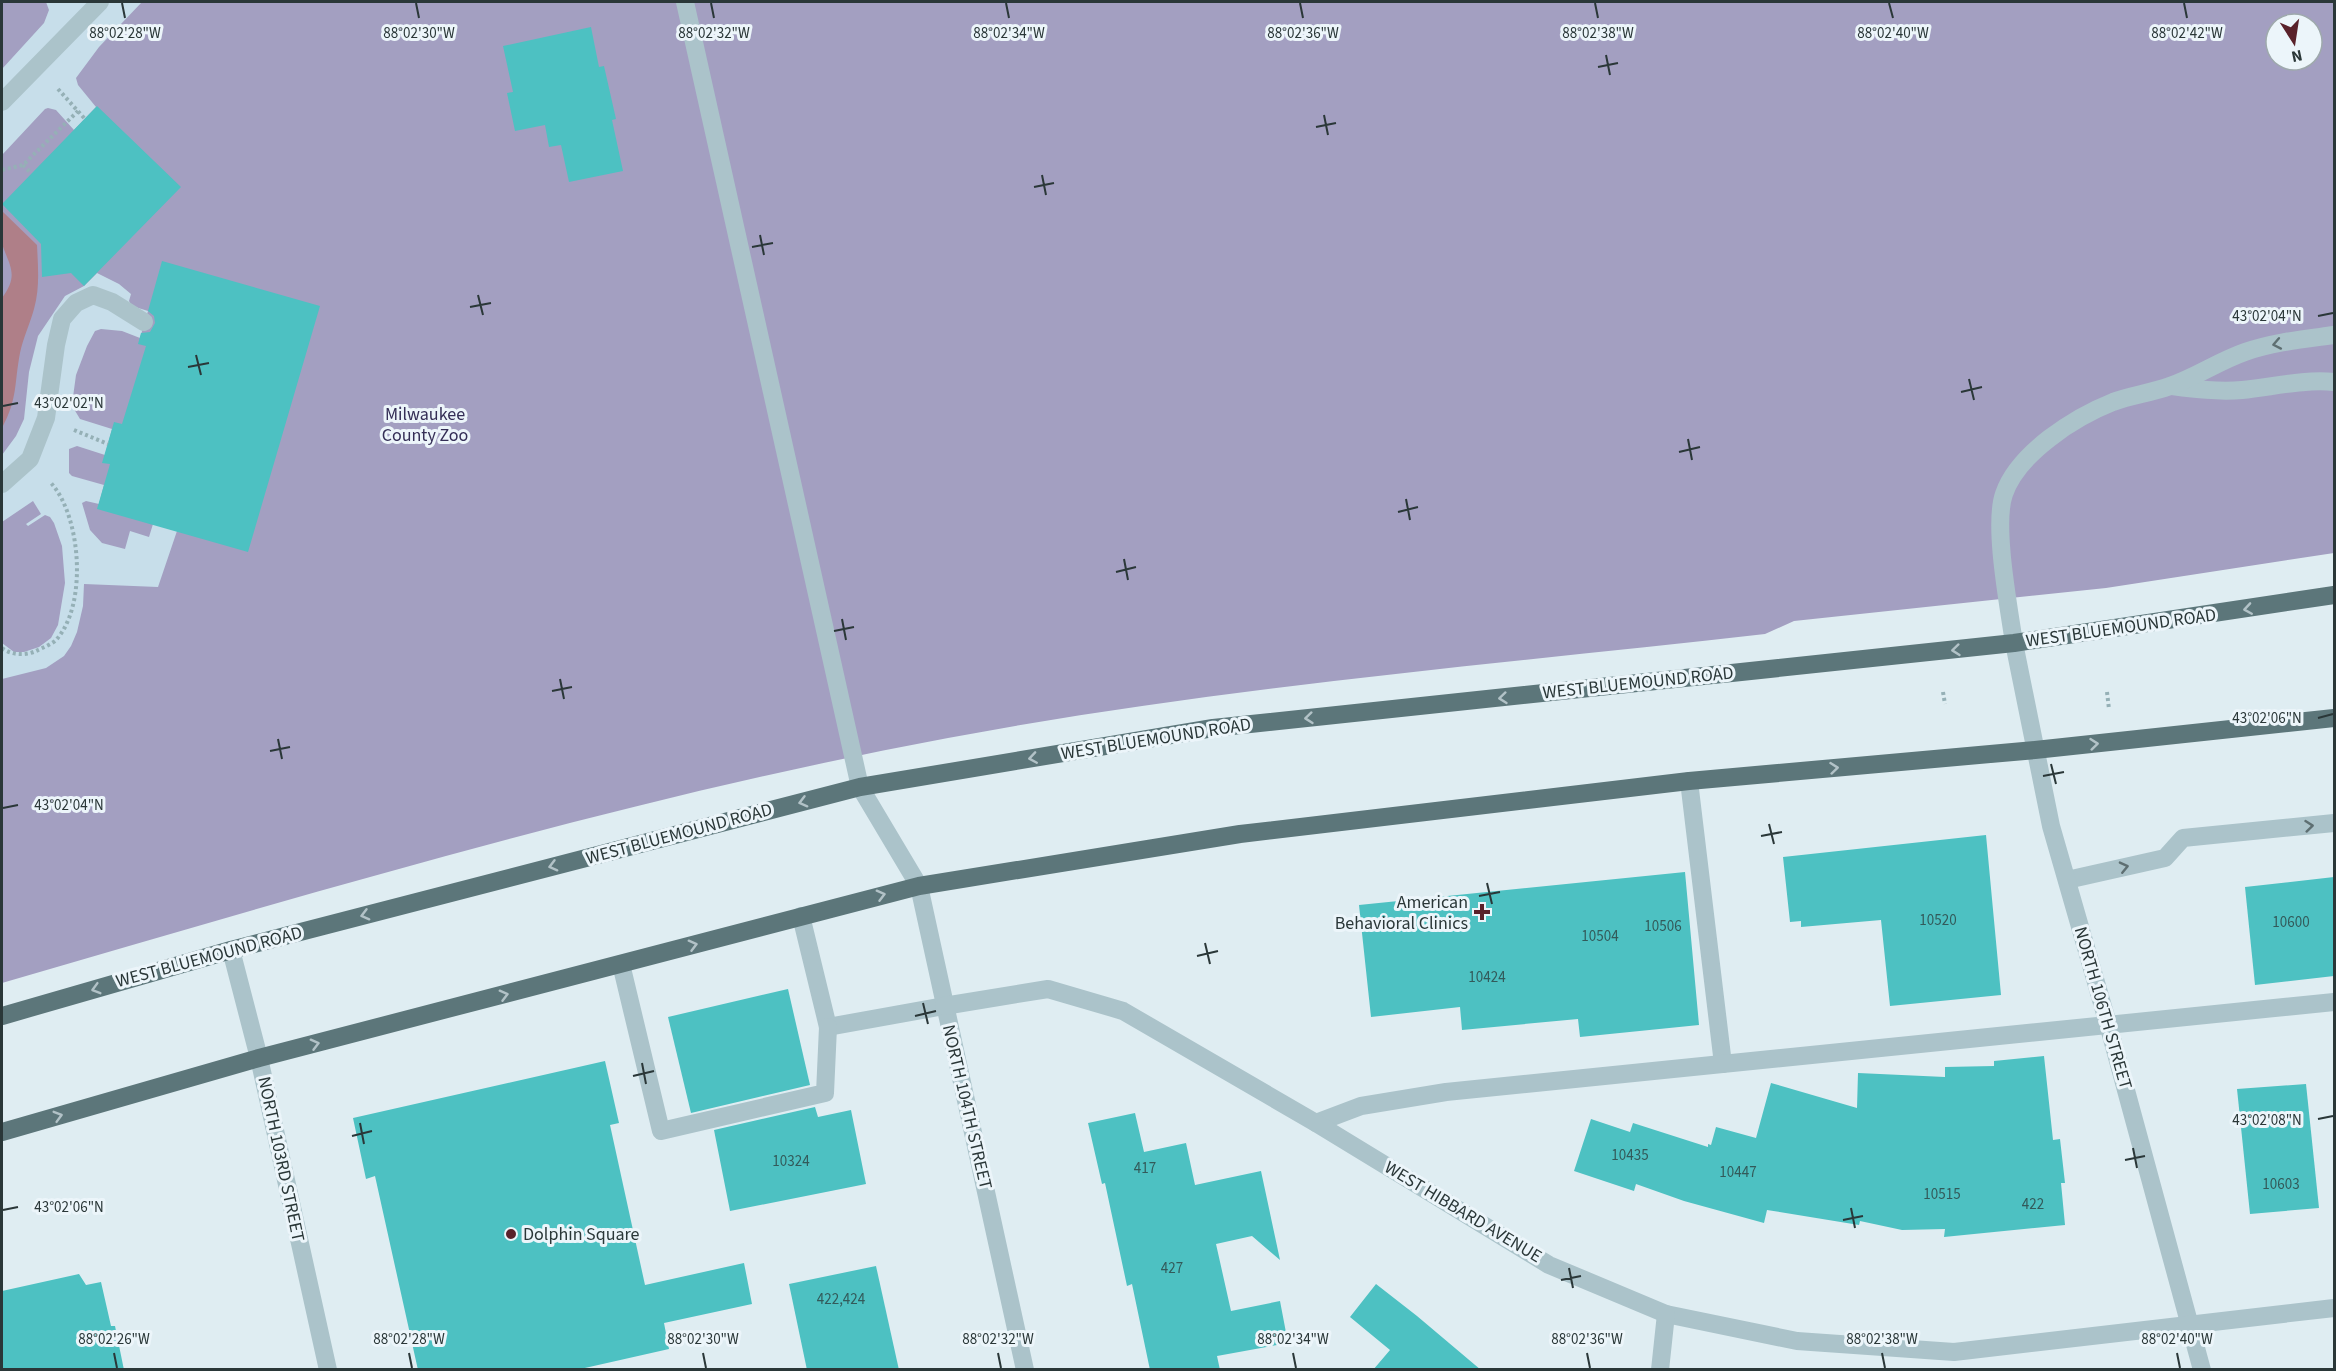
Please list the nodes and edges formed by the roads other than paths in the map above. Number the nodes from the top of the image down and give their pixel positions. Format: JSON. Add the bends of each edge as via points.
{"nodes":[{"id":1,"x":100,"y":2,"type":"edge"},
{"id":2,"x":685,"y":2,"type":"edge"},
{"id":3,"x":2,"y":102,"type":"edge"},
{"id":4,"x":144,"y":322,"type":"dead end"},
{"id":5,"x":2330,"y":337,"type":"edge"},
{"id":6,"x":2334,"y":382,"type":"edge"},
{"id":7,"x":2170,"y":386,"type":"junction"},
{"id":8,"x":2,"y":484,"type":"edge"},
{"id":9,"x":2334,"y":595,"type":"edge"},
{"id":10,"x":2014,"y":644,"type":"junction"},
{"id":11,"x":2334,"y":718,"type":"edge"},
{"id":12,"x":2035,"y":750,"type":"junction"},
{"id":13,"x":1689,"y":781,"type":"junction"},
{"id":14,"x":860,"y":787,"type":"junction"},
{"id":15,"x":2334,"y":823,"type":"edge"},
{"id":16,"x":2067,"y":880,"type":"junction"},
{"id":17,"x":918,"y":886,"type":"junction"},
{"id":18,"x":801,"y":916,"type":"junction"},
{"id":19,"x":231,"y":950,"type":"junction"},
{"id":20,"x":621,"y":964,"type":"junction"},
{"id":21,"x":2334,"y":1002,"type":"edge"},
{"id":22,"x":944,"y":1006,"type":"junction"},
{"id":23,"x":2,"y":1016,"type":"edge"},
{"id":24,"x":2108,"y":1024,"type":"junction"},
{"id":25,"x":828,"y":1027,"type":"junction"},
{"id":26,"x":259,"y":1058,"type":"junction"},
{"id":27,"x":1723,"y":1064,"type":"junction"},
{"id":28,"x":1316,"y":1123,"type":"junction"},
{"id":29,"x":2,"y":1132,"type":"edge"},
{"id":30,"x":2334,"y":1308,"type":"edge"},
{"id":31,"x":1666,"y":1314,"type":"junction"},
{"id":32,"x":2189,"y":1325,"type":"junction"},
{"id":33,"x":326,"y":1369,"type":"edge"},
{"id":34,"x":1025,"y":1370,"type":"edge"},
{"id":35,"x":1660,"y":1370,"type":"edge"},
{"id":36,"x":2202,"y":1370,"type":"edge"}],
"edges":[{"from":1,"to":3,"type":"street"},
{"from":2,"to":14,"type":"street","name":"NORTH 104TH STREET"},
{"from":4,"to":8,"type":"street","via":[[93,295],[76,303],[62,319],[46,418],[30,459]]},
{"from":5,"to":7,"type":"street","name":"NORTH 106TH STREET","one_way":true,"via":[[2245,352]]},
{"from":6,"to":7,"type":"street","via":[[2210,391]]},
{"from":7,"to":10,"type":"street","name":"NORTH 106TH STREET","via":[[2112,403],[2066,426],[2021,466],[2006,487],[2001,526]]},
{"from":9,"to":10,"type":"main road","name":"WEST BLUEMOUND ROAD","one_way":true},
{"from":10,"to":12,"type":"street","name":"NORTH 106TH STREET"},
{"from":10,"to":14,"type":"main road","name":"WEST BLUEMOUND ROAD","one_way":true,"via":[[1213,728]]},
{"from":12,"to":11,"type":"main road","one_way":true},
{"from":13,"to":12,"type":"main road","one_way":true},
{"from":12,"to":16,"type":"street","name":"NORTH 106TH STREET"},
{"from":13,"to":17,"type":"main road","via":[[1240,834]]},
{"from":13,"to":27,"type":"street"},
{"from":14,"to":17,"type":"street","name":"NORTH 104TH STREET"},
{"from":14,"to":19,"type":"main road","name":"WEST BLUEMOUND ROAD","one_way":true},
{"from":16,"to":15,"type":"street","one_way":true,"via":[[2165,858],[2183,838]]},
{"from":16,"to":24,"type":"street","name":"NORTH 106TH STREET"},
{"from":18,"to":17,"type":"main road","one_way":true},
{"from":17,"to":22,"type":"street","name":"NORTH 104TH STREET"},
{"from":20,"to":18,"type":"main road","one_way":true},
{"from":18,"to":25,"type":"street"},
{"from":19,"to":23,"type":"main road","name":"WEST BLUEMOUND ROAD","one_way":true},
{"from":19,"to":26,"type":"street","name":"NORTH 103RD STREET"},
{"from":20,"to":25,"type":"street","via":[[662,1131],[825,1093]]},
{"from":26,"to":20,"type":"main road","one_way":true},
{"from":21,"to":24,"type":"street"},
{"from":22,"to":25,"type":"street","name":"WEST HIBBARD AVENUE"},
{"from":22,"to":28,"type":"street","name":"WEST HIBBARD AVENUE","via":[[1048,989],[1123,1011]]},
{"from":22,"to":34,"type":"street","name":"NORTH 104TH STREET"},
{"from":24,"to":27,"type":"street"},
{"from":24,"to":32,"type":"street","name":"NORTH 106TH STREET"},
{"from":29,"to":26,"type":"main road","one_way":true},
{"from":26,"to":33,"type":"street","name":"NORTH 103RD STREET"},
{"from":27,"to":28,"type":"street","via":[[1446,1092],[1360,1106]]},
{"from":28,"to":31,"type":"street","name":"WEST HIBBARD AVENUE","via":[[1549,1265]]},
{"from":30,"to":32,"type":"street","name":"WEST HIBBARD AVENUE"},
{"from":31,"to":32,"type":"street","name":"WEST HIBBARD AVENUE","via":[[1797,1341],[1954,1352]]},
{"from":31,"to":35,"type":"street"},
{"from":32,"to":36,"type":"street","name":"NORTH 106TH STREET"}]}
